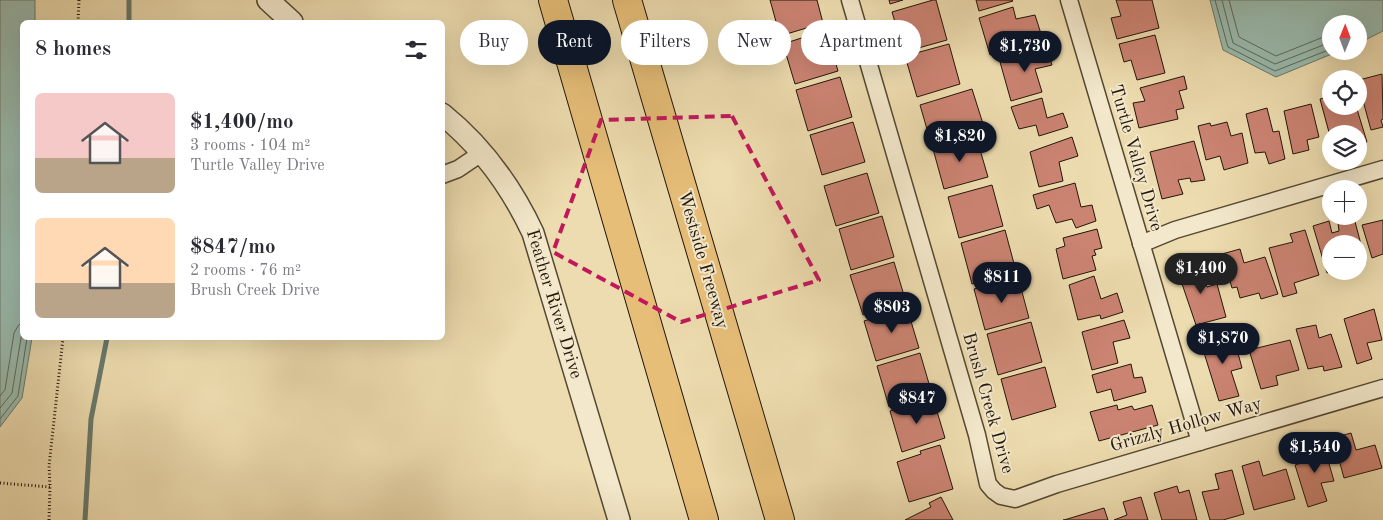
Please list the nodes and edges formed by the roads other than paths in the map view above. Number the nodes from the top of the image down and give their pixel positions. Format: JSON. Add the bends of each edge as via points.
{"nodes":[{"id":1,"x":268,"y":0,"type":"edge"},
{"id":2,"x":553,"y":0,"type":"edge"},
{"id":3,"x":627,"y":0,"type":"edge"},
{"id":4,"x":850,"y":0,"type":"edge"},
{"id":5,"x":1069,"y":0,"type":"edge"},
{"id":6,"x":290,"y":20,"type":"edge"},
{"id":7,"x":445,"y":116,"type":"edge"},
{"id":8,"x":483,"y":152,"type":"junction"},
{"id":9,"x":1383,"y":169,"type":"edge"},
{"id":10,"x":445,"y":173,"type":"edge"},
{"id":11,"x":1141,"y":244,"type":"junction"},
{"id":12,"x":1383,"y":388,"type":"edge"},
{"id":13,"x":1200,"y":442,"type":"junction"},
{"id":14,"x":1001,"y":496,"type":"joint"},
{"id":15,"x":619,"y":520,"type":"edge"},
{"id":16,"x":704,"y":520,"type":"edge"},
{"id":17,"x":780,"y":520,"type":"edge"}],
"edges":[{"from":1,"to":6,"type":"street"},
{"from":2,"to":16,"type":"highway"},
{"from":3,"to":17,"type":"highway","name":"Westside Freeway"},
{"from":4,"to":14,"type":"street","name":"Brush Creek Drive","via":[[977,434],[988,484]]},
{"from":5,"to":11,"type":"street","name":"Turtle Valley Drive"},
{"from":7,"to":8,"type":"street","name":"Feather River Drive"},
{"from":8,"to":10,"type":"street","via":[[458,169]]},
{"from":8,"to":15,"type":"street","name":"Feather River Drive","via":[[520,205],[533,233]]},
{"from":9,"to":11,"type":"street","via":[[1175,230]]},
{"from":11,"to":13,"type":"street","name":"Turtle Valley Drive"},
{"from":12,"to":13,"type":"street","name":"Grizzly Hollow Way"},
{"from":13,"to":14,"type":"street","name":"Grizzly Hollow Way","via":[[1015,499]]}]}
